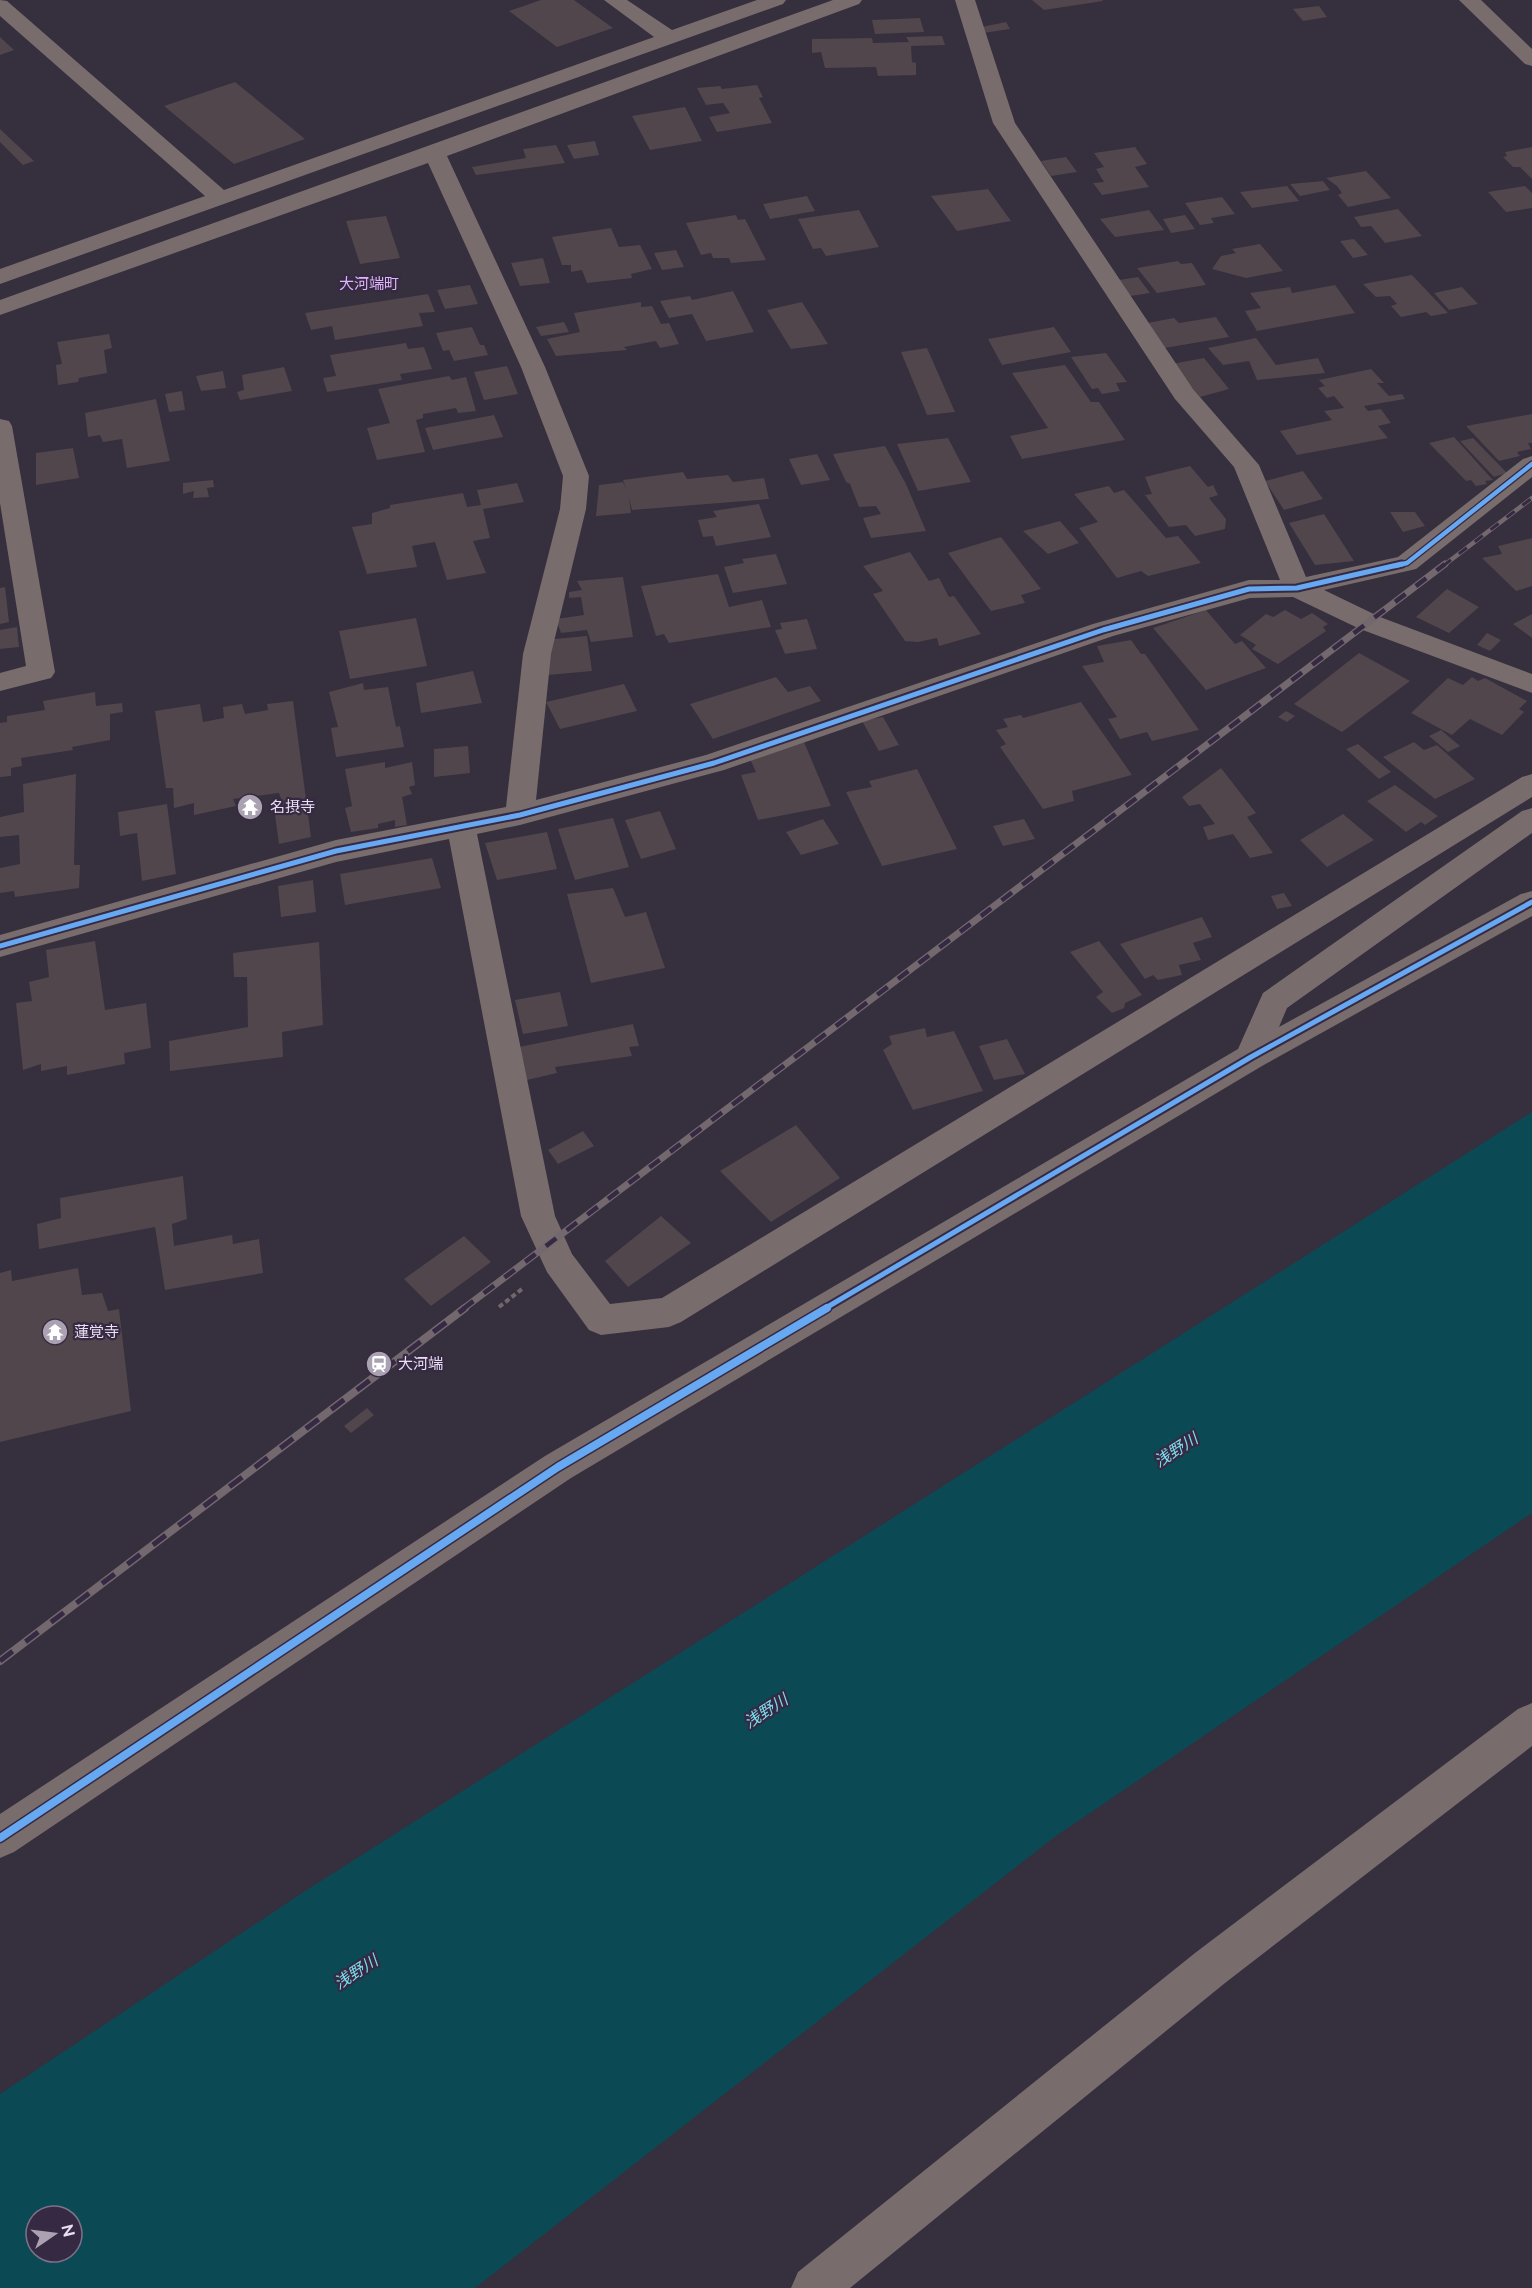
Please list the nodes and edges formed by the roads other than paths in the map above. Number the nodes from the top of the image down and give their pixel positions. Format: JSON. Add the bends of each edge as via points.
{"nodes":[{"id":1,"x":614,"y":0,"type":"edge"},
{"id":2,"x":776,"y":0,"type":"edge"},
{"id":3,"x":852,"y":0,"type":"edge"},
{"id":4,"x":965,"y":0,"type":"edge"},
{"id":5,"x":1469,"y":0,"type":"edge"},
{"id":6,"x":0,"y":5,"type":"edge"},
{"id":7,"x":670,"y":38,"type":"junction"},
{"id":8,"x":1532,"y":60,"type":"edge"},
{"id":9,"x":435,"y":153,"type":"junction"},
{"id":10,"x":220,"y":198,"type":"junction"},
{"id":11,"x":0,"y":278,"type":"edge"},
{"id":12,"x":0,"y":308,"type":"edge"},
{"id":13,"x":0,"y":426,"type":"edge"},
{"id":14,"x":1532,"y":464,"type":"edge"},
{"id":15,"x":1297,"y":588,"type":"junction"},
{"id":16,"x":0,"y":681,"type":"edge"},
{"id":17,"x":1532,"y":684,"type":"edge"},
{"id":18,"x":1532,"y":784,"type":"edge"},
{"id":19,"x":520,"y":815,"type":"junction"},
{"id":20,"x":1532,"y":818,"type":"edge"},
{"id":21,"x":461,"y":827,"type":"junction"},
{"id":22,"x":1532,"y":902,"type":"edge"},
{"id":23,"x":0,"y":946,"type":"edge"},
{"id":24,"x":1251,"y":1057,"type":"junction"},
{"id":25,"x":1532,"y":1722,"type":"edge"},
{"id":26,"x":0,"y":1838,"type":"edge"},
{"id":27,"x":814,"y":2288,"type":"edge"}],
"edges":[{"from":1,"to":7,"type":"street"},
{"from":2,"to":7,"type":"street"},
{"from":3,"to":9,"type":"street"},
{"from":4,"to":15,"type":"street","via":[[1004,123],[1184,394],[1246,465]]},
{"from":5,"to":8,"type":"street"},
{"from":6,"to":10,"type":"street"},
{"from":7,"to":10,"type":"street"},
{"from":9,"to":12,"type":"street"},
{"from":9,"to":19,"type":"street","via":[[533,367],[576,476],[573,509],[537,654]]},
{"from":10,"to":11,"type":"street"},
{"from":13,"to":16,"type":"street","via":[[41,672]]},
{"from":14,"to":15,"type":"street","via":[[1407,563]]},
{"from":15,"to":17,"type":"street","via":[[1370,623]]},
{"from":15,"to":19,"type":"street","via":[[1249,589],[1103,630],[714,763]]},
{"from":18,"to":21,"type":"street","via":[[669,1312],[602,1320],[559,1262],[538,1216]]},
{"from":19,"to":21,"type":"street"},
{"from":20,"to":24,"type":"street","via":[[1274,1001]]},
{"from":21,"to":23,"type":"street","via":[[336,851]]},
{"from":22,"to":24,"type":"street"},
{"from":24,"to":26,"type":"street","via":[[558,1467]]},
{"from":25,"to":27,"type":"street","via":[[1210,1968]]}]}
